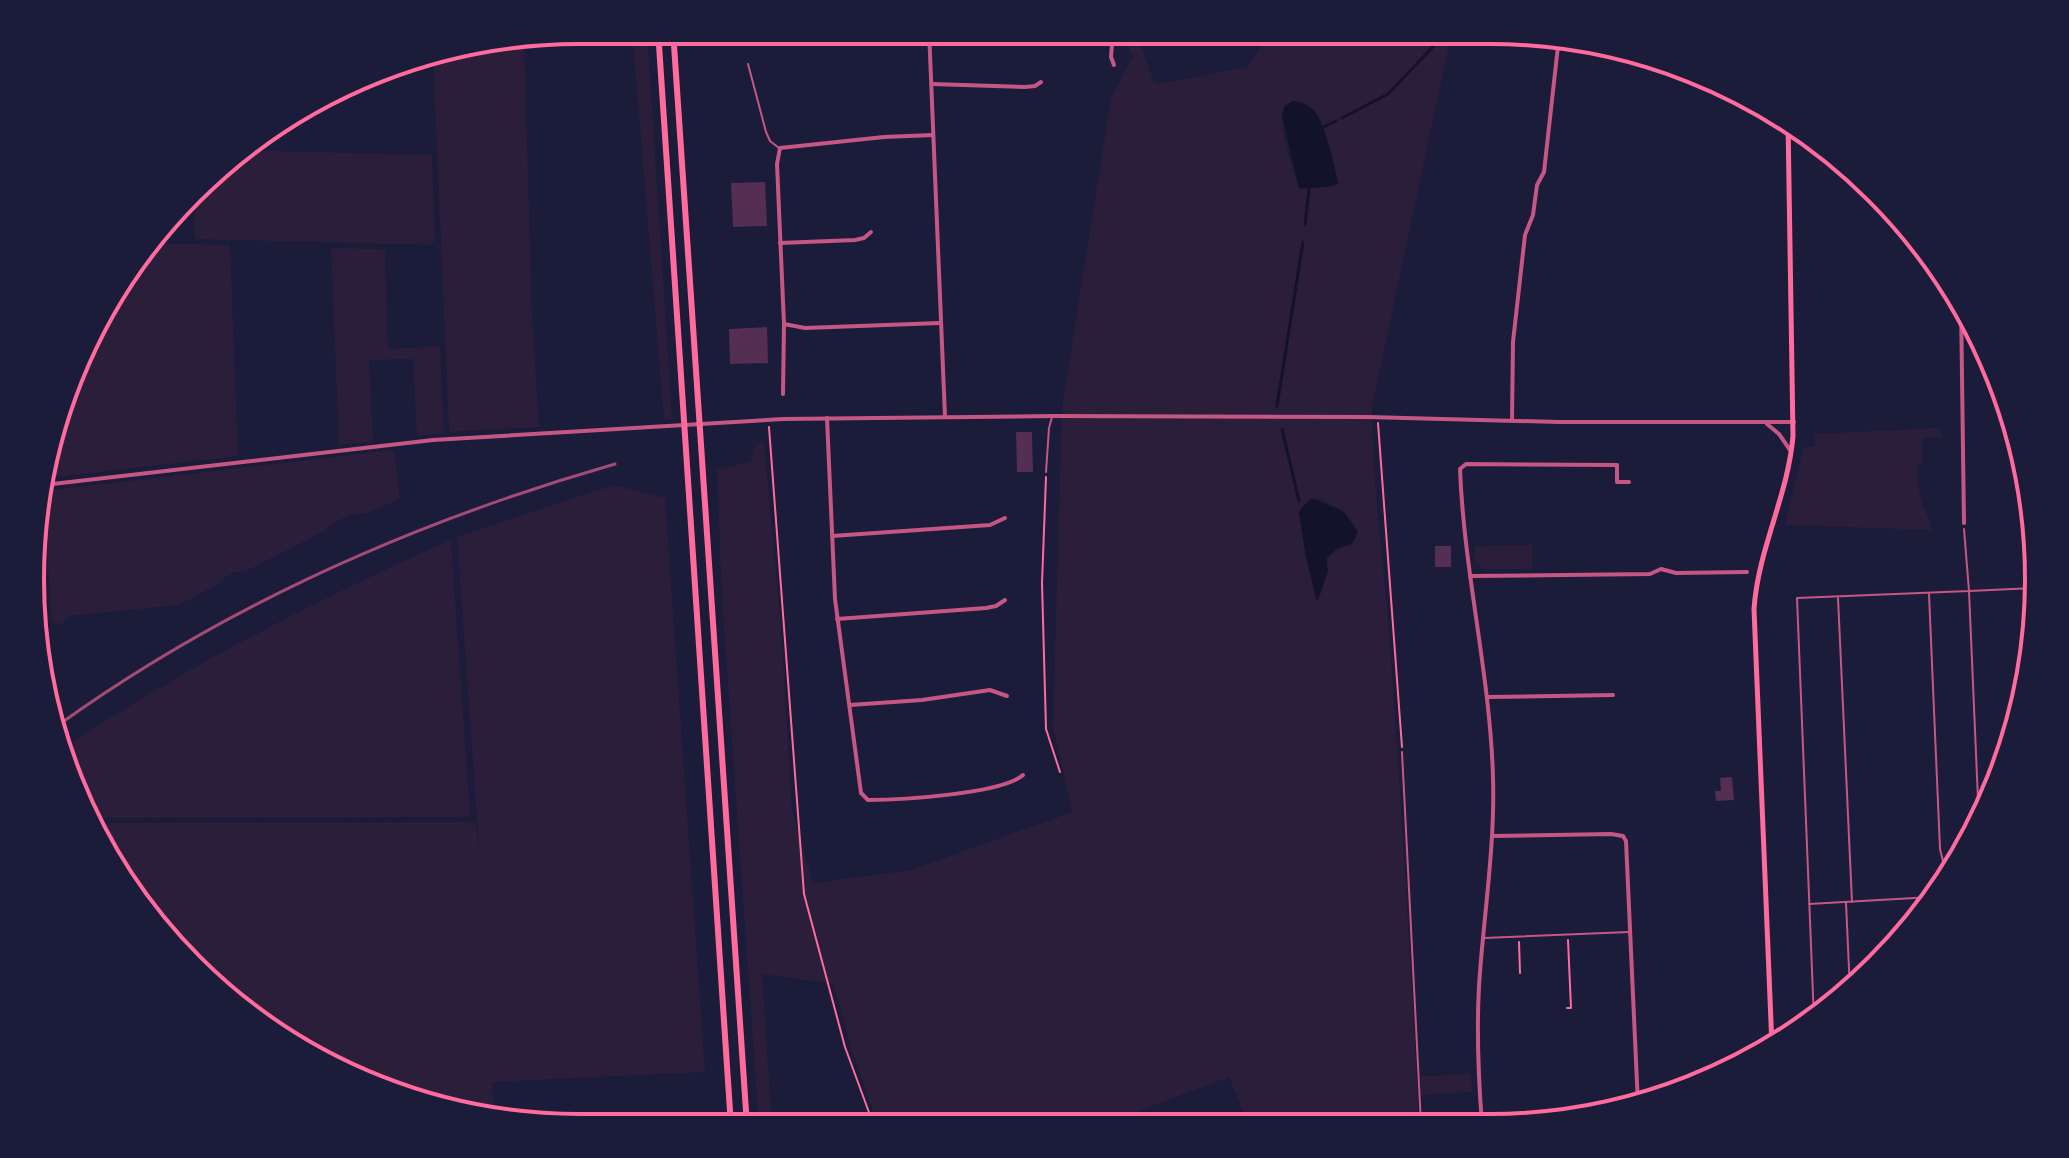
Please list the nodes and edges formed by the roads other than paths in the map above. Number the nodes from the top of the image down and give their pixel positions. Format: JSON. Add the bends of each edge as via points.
{"nodes":[{"id":1,"x":659,"y":44,"type":"edge"},
{"id":2,"x":674,"y":44,"type":"edge"},
{"id":3,"x":930,"y":44,"type":"edge"},
{"id":4,"x":1112,"y":44,"type":"edge"},
{"id":5,"x":1558,"y":49,"type":"edge"},
{"id":6,"x":748,"y":64,"type":"dead end"},
{"id":7,"x":1114,"y":65,"type":"dead end"},
{"id":8,"x":1041,"y":82,"type":"dead end"},
{"id":9,"x":932,"y":84,"type":"junction"},
{"id":10,"x":933,"y":135,"type":"junction"},
{"id":11,"x":1788,"y":135,"type":"edge"},
{"id":12,"x":780,"y":148,"type":"junction"},
{"id":13,"x":871,"y":232,"type":"dead end"},
{"id":14,"x":780,"y":243,"type":"junction"},
{"id":15,"x":940,"y":323,"type":"junction"},
{"id":16,"x":784,"y":324,"type":"junction"},
{"id":17,"x":1961,"y":327,"type":"edge"},
{"id":18,"x":783,"y":394,"type":"dead end"},
{"id":19,"x":1052,"y":416,"type":"junction"},
{"id":20,"x":945,"y":417,"type":"junction"},
{"id":21,"x":827,"y":418,"type":"junction"},
{"id":22,"x":1512,"y":421,"type":"junction"},
{"id":23,"x":1794,"y":422,"type":"junction"},
{"id":24,"x":1765,"y":423,"type":"junction"},
{"id":25,"x":1792,"y":453,"type":"junction"},
{"id":26,"x":1046,"y":472,"type":"road end"},
{"id":27,"x":1629,"y":482,"type":"dead end"},
{"id":28,"x":53,"y":484,"type":"edge"},
{"id":29,"x":1005,"y":518,"type":"dead end"},
{"id":30,"x":1964,"y":526,"type":"joint"},
{"id":31,"x":832,"y":536,"type":"junction"},
{"id":32,"x":1747,"y":572,"type":"dead end"},
{"id":33,"x":1470,"y":576,"type":"junction"},
{"id":34,"x":2025,"y":589,"type":"edge"},
{"id":35,"x":1969,"y":591,"type":"junction"},
{"id":36,"x":1929,"y":593,"type":"junction"},
{"id":37,"x":1838,"y":596,"type":"junction"},
{"id":38,"x":1005,"y":600,"type":"dead end"},
{"id":39,"x":837,"y":619,"type":"junction"},
{"id":40,"x":1613,"y":695,"type":"dead end"},
{"id":41,"x":1007,"y":696,"type":"dead end"},
{"id":42,"x":1488,"y":697,"type":"junction"},
{"id":43,"x":850,"y":705,"type":"junction"},
{"id":44,"x":1402,"y":752,"type":"road end"},
{"id":45,"x":1023,"y":775,"type":"dead end"},
{"id":46,"x":1978,"y":798,"type":"edge"},
{"id":47,"x":1492,"y":836,"type":"junction"},
{"id":48,"x":1943,"y":862,"type":"edge"},
{"id":49,"x":1919,"y":898,"type":"edge"},
{"id":50,"x":1846,"y":902,"type":"junction"},
{"id":51,"x":1852,"y":902,"type":"junction"},
{"id":52,"x":1808,"y":904,"type":"junction"},
{"id":53,"x":1630,"y":932,"type":"junction"},
{"id":54,"x":1483,"y":938,"type":"junction"},
{"id":55,"x":1849,"y":975,"type":"edge"},
{"id":56,"x":1813,"y":1005,"type":"edge"},
{"id":57,"x":1771,"y":1034,"type":"edge"},
{"id":58,"x":1637,"y":1093,"type":"edge"},
{"id":59,"x":730,"y":1114,"type":"edge"},
{"id":60,"x":746,"y":1114,"type":"edge"},
{"id":61,"x":1420,"y":1114,"type":"edge"},
{"id":62,"x":1482,"y":1114,"type":"edge"}],
"edges":[{"from":1,"to":59,"type":"highway"},
{"from":2,"to":60,"type":"highway"},
{"from":3,"to":9,"type":"street"},
{"from":4,"to":7,"type":"street"},
{"from":5,"to":22,"type":"street","via":[[1544,172],[1525,235],[1513,342]]},
{"from":6,"to":12,"type":"lane","via":[[766,132]]},
{"from":8,"to":9,"type":"street","via":[[1025,87]]},
{"from":9,"to":10,"type":"street"},
{"from":10,"to":12,"type":"street"},
{"from":10,"to":15,"type":"street"},
{"from":11,"to":23,"type":"main road"},
{"from":12,"to":14,"type":"street"},
{"from":13,"to":14,"type":"street","via":[[855,240]]},
{"from":14,"to":16,"type":"street"},
{"from":15,"to":16,"type":"street","via":[[805,328]]},
{"from":15,"to":20,"type":"street"},
{"from":16,"to":18,"type":"street"},
{"from":17,"to":30,"type":"street"},
{"from":19,"to":20,"type":"street"},
{"from":19,"to":22,"type":"street"},
{"from":19,"to":26,"type":"lane"},
{"from":20,"to":21,"type":"street"},
{"from":21,"to":28,"type":"street","via":[[433,440]]},
{"from":21,"to":31,"type":"street"},
{"from":22,"to":24,"type":"street"},
{"from":23,"to":24,"type":"street"},
{"from":23,"to":25,"type":"main road"},
{"from":24,"to":25,"type":"street"},
{"from":25,"to":57,"type":"main road","via":[[1758,574],[1754,609]]},
{"from":27,"to":33,"type":"street","via":[[1617,482],[1617,465],[1466,464],[1460,469]]},
{"from":29,"to":31,"type":"street","via":[[990,525]]},
{"from":30,"to":35,"type":"lane"},
{"from":31,"to":39,"type":"street"},
{"from":32,"to":33,"type":"street","via":[[1661,569],[1650,574]]},
{"from":33,"to":42,"type":"street"},
{"from":34,"to":35,"type":"lane"},
{"from":35,"to":36,"type":"lane"},
{"from":35,"to":46,"type":"lane"},
{"from":36,"to":37,"type":"lane"},
{"from":36,"to":48,"type":"lane"},
{"from":37,"to":51,"type":"lane"},
{"from":37,"to":52,"type":"lane","via":[[1797,598]]},
{"from":38,"to":39,"type":"street","via":[[986,608]]},
{"from":39,"to":43,"type":"street"},
{"from":40,"to":42,"type":"street"},
{"from":41,"to":43,"type":"street","via":[[990,690]]},
{"from":42,"to":47,"type":"street"},
{"from":43,"to":45,"type":"street","via":[[861,793],[868,800],[954,793],[1011,783]]},
{"from":44,"to":61,"type":"lane"},
{"from":47,"to":53,"type":"street","via":[[1623,836]]},
{"from":47,"to":54,"type":"street"},
{"from":49,"to":51,"type":"lane"},
{"from":50,"to":51,"type":"lane"},
{"from":50,"to":52,"type":"lane"},
{"from":50,"to":55,"type":"lane"},
{"from":52,"to":56,"type":"lane"},
{"from":53,"to":54,"type":"lane"},
{"from":53,"to":58,"type":"street"},
{"from":54,"to":62,"type":"street","via":[[1478,1023]]}]}
